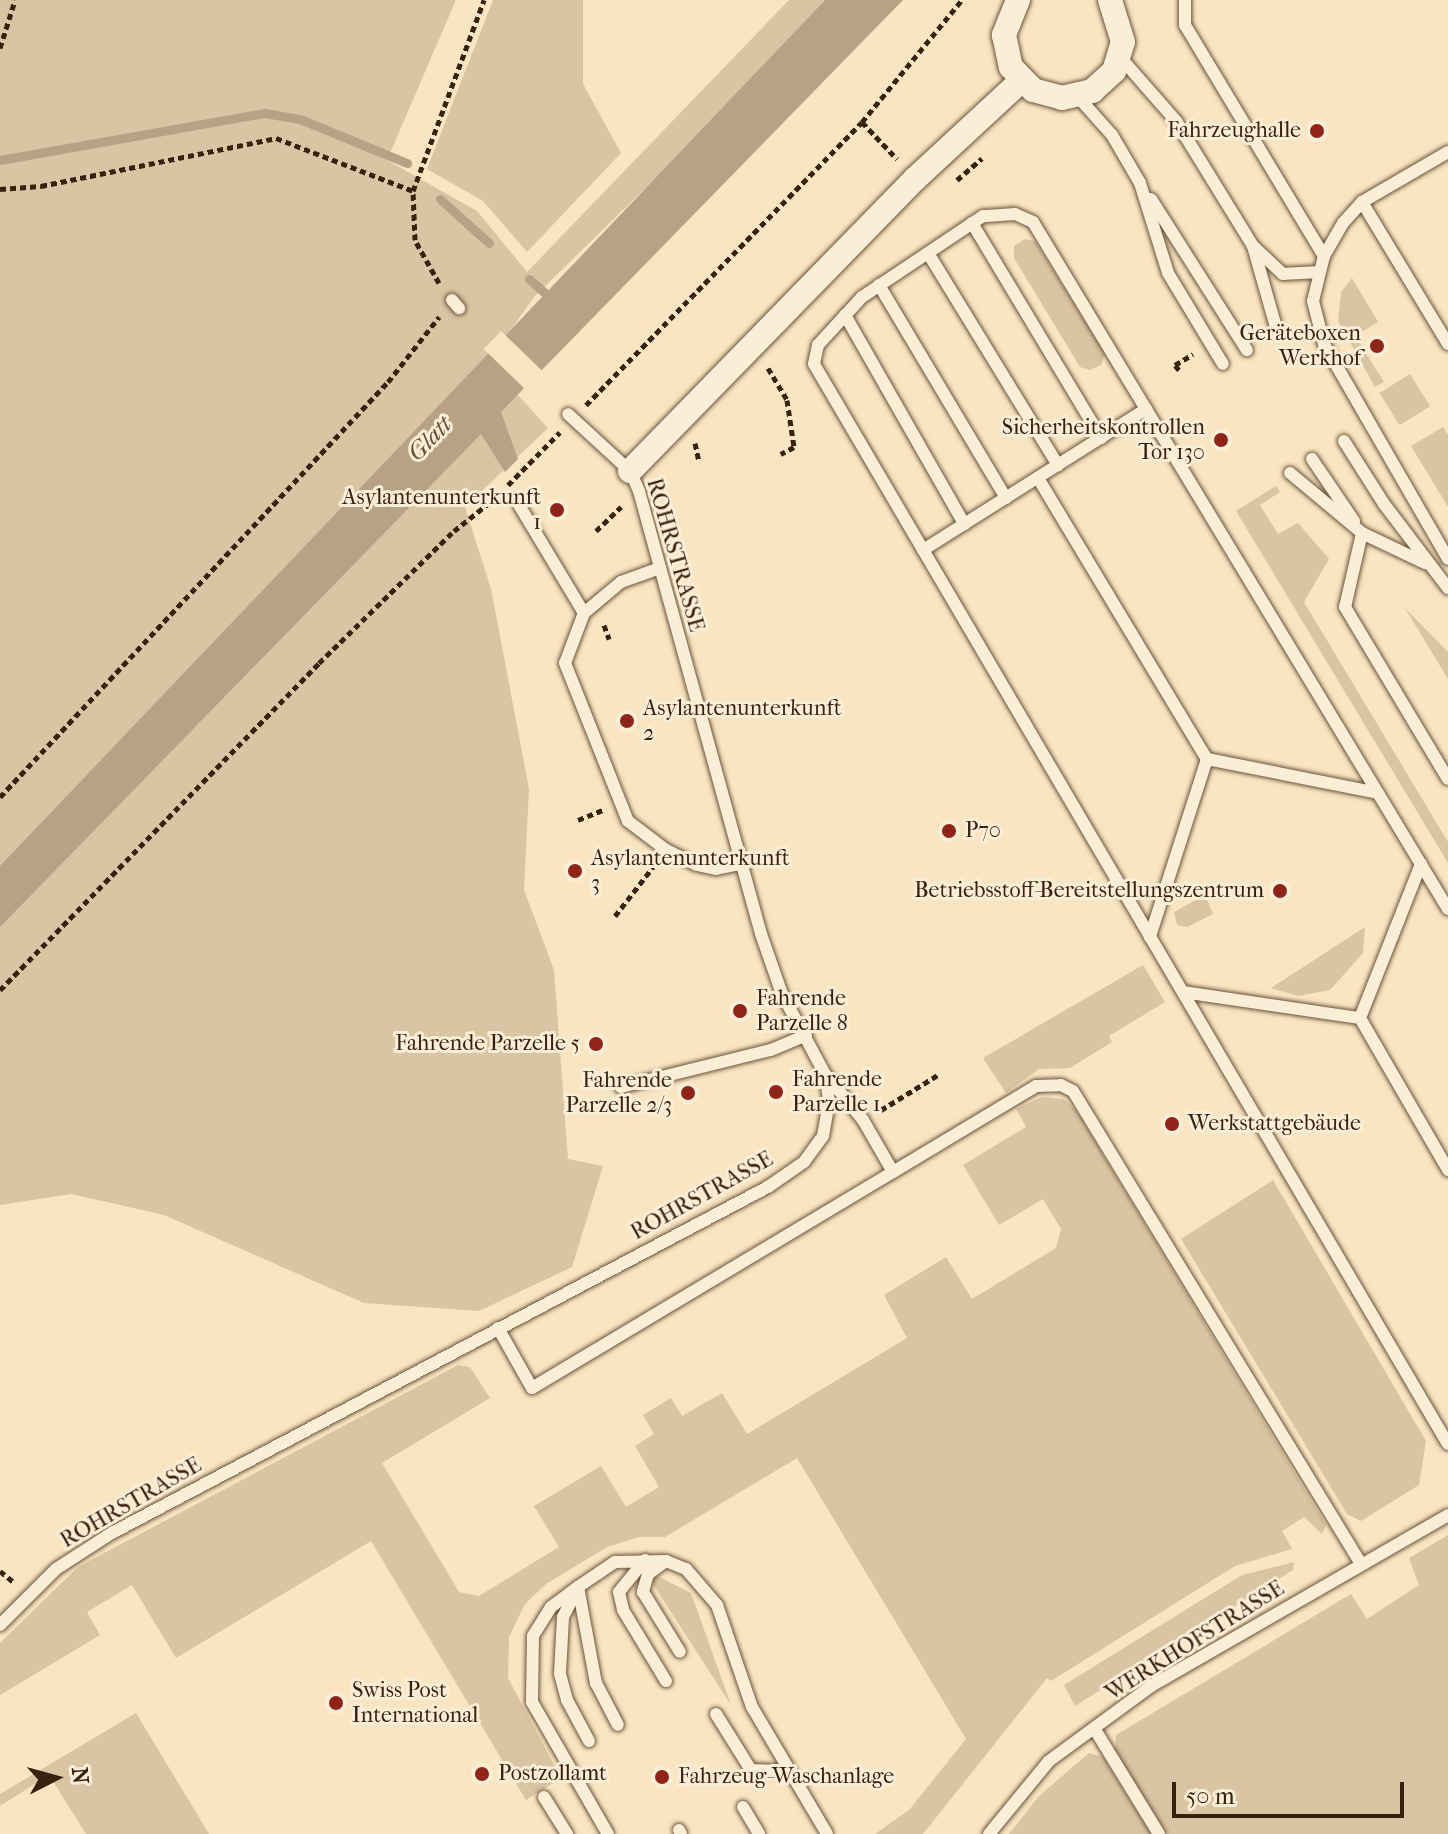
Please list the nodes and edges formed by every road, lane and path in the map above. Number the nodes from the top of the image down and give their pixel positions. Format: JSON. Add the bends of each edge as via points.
{"nodes":[{"id":1,"x":15,"y":0,"type":"edge"},
{"id":2,"x":484,"y":0,"type":"edge"},
{"id":3,"x":962,"y":0,"type":"edge"},
{"id":4,"x":1018,"y":0,"type":"edge"},
{"id":5,"x":1110,"y":0,"type":"edge"},
{"id":6,"x":1185,"y":0,"type":"edge"},
{"id":7,"x":0,"y":48,"type":"edge"},
{"id":8,"x":1120,"y":57,"type":"junction"},
{"id":9,"x":1021,"y":81,"type":"junction"},
{"id":10,"x":1078,"y":97,"type":"junction"},
{"id":11,"x":862,"y":122,"type":"junction"},
{"id":12,"x":1448,"y":152,"type":"edge"},
{"id":13,"x":915,"y":179,"type":"junction"},
{"id":14,"x":1140,"y":183,"type":"junction"},
{"id":15,"x":0,"y":189,"type":"edge"},
{"id":16,"x":413,"y":191,"type":"junction"},
{"id":17,"x":1362,"y":202,"type":"junction"},
{"id":18,"x":972,"y":223,"type":"junction"},
{"id":19,"x":1253,"y":246,"type":"junction"},
{"id":20,"x":928,"y":253,"type":"junction"},
{"id":21,"x":1324,"y":256,"type":"junction"},
{"id":22,"x":1319,"y":272,"type":"junction"},
{"id":23,"x":879,"y":285,"type":"junction"},
{"id":24,"x":845,"y":315,"type":"junction"},
{"id":25,"x":1277,"y":331,"type":"dead end"},
{"id":26,"x":1448,"y":344,"type":"edge"},
{"id":27,"x":1247,"y":350,"type":"dead end"},
{"id":28,"x":1197,"y":352,"type":"dead end"},
{"id":29,"x":762,"y":358,"type":"dead end"},
{"id":30,"x":1223,"y":364,"type":"dead end"},
{"id":31,"x":1179,"y":370,"type":"dead end"},
{"id":32,"x":1146,"y":409,"type":"junction"},
{"id":33,"x":570,"y":416,"type":"junction"},
{"id":34,"x":1101,"y":438,"type":"junction"},
{"id":35,"x":1344,"y":441,"type":"dead end"},
{"id":36,"x":781,"y":454,"type":"dead end"},
{"id":37,"x":1312,"y":459,"type":"dead end"},
{"id":38,"x":1058,"y":465,"type":"junction"},
{"id":39,"x":1290,"y":473,"type":"dead end"},
{"id":40,"x":1038,"y":478,"type":"junction"},
{"id":41,"x":634,"y":481,"type":"junction"},
{"id":42,"x":1006,"y":498,"type":"junction"},
{"id":43,"x":519,"y":505,"type":"dead end"},
{"id":44,"x":964,"y":524,"type":"junction"},
{"id":45,"x":596,"y":531,"type":"dead end"},
{"id":46,"x":1362,"y":533,"type":"junction"},
{"id":47,"x":923,"y":550,"type":"junction"},
{"id":48,"x":1448,"y":559,"type":"edge"},
{"id":49,"x":1428,"y":564,"type":"junction"},
{"id":50,"x":660,"y":568,"type":"junction"},
{"id":51,"x":1448,"y":588,"type":"edge"},
{"id":52,"x":584,"y":613,"type":"junction"},
{"id":53,"x":1207,"y":759,"type":"junction"},
{"id":54,"x":1448,"y":779,"type":"edge"},
{"id":55,"x":1378,"y":793,"type":"junction"},
{"id":56,"x":0,"y":797,"type":"edge"},
{"id":57,"x":618,"y":805,"type":"junction"},
{"id":58,"x":578,"y":820,"type":"dead end"},
{"id":59,"x":666,"y":850,"type":"junction"},
{"id":60,"x":740,"y":864,"type":"junction"},
{"id":61,"x":1421,"y":864,"type":"junction"},
{"id":62,"x":1448,"y":909,"type":"edge"},
{"id":63,"x":615,"y":916,"type":"dead end"},
{"id":64,"x":1150,"y":937,"type":"junction"},
{"id":65,"x":0,"y":990,"type":"edge"},
{"id":66,"x":1183,"y":992,"type":"junction"},
{"id":67,"x":1360,"y":1018,"type":"junction"},
{"id":68,"x":806,"y":1035,"type":"junction"},
{"id":69,"x":938,"y":1075,"type":"dead end"},
{"id":70,"x":826,"y":1076,"type":"junction"},
{"id":71,"x":621,"y":1087,"type":"dead end"},
{"id":72,"x":863,"y":1120,"type":"junction"},
{"id":73,"x":1448,"y":1170,"type":"edge"},
{"id":74,"x":893,"y":1172,"type":"junction"},
{"id":75,"x":498,"y":1328,"type":"junction"},
{"id":76,"x":1448,"y":1444,"type":"edge"},
{"id":77,"x":1448,"y":1515,"type":"edge"},
{"id":78,"x":645,"y":1560,"type":"junction"},
{"id":79,"x":666,"y":1561,"type":"junction"},
{"id":80,"x":1361,"y":1564,"type":"junction"},
{"id":81,"x":578,"y":1587,"type":"junction"},
{"id":82,"x":0,"y":1625,"type":"edge"},
{"id":83,"x":680,"y":1652,"type":"dead end"},
{"id":84,"x":666,"y":1681,"type":"dead end"},
{"id":85,"x":716,"y":1714,"type":"dead end"},
{"id":86,"x":618,"y":1725,"type":"dead end"},
{"id":87,"x":1094,"y":1728,"type":"junction"},
{"id":88,"x":589,"y":1741,"type":"dead end"},
{"id":89,"x":789,"y":1771,"type":"junction"},
{"id":90,"x":544,"y":1797,"type":"dead end"},
{"id":91,"x":743,"y":1807,"type":"dead end"},
{"id":92,"x":567,"y":1834,"type":"edge"},
{"id":93,"x":608,"y":1834,"type":"edge"},
{"id":94,"x":759,"y":1834,"type":"edge"},
{"id":95,"x":827,"y":1834,"type":"edge"},
{"id":96,"x":989,"y":1834,"type":"edge"},
{"id":97,"x":1159,"y":1834,"type":"edge"}],
"edges":[{"from":1,"to":7,"type":"path"},
{"from":2,"to":16,"type":"path"},
{"from":3,"to":11,"type":"path"},
{"from":4,"to":9,"type":"street","via":[[1004,35],[1005,52]]},
{"from":5,"to":8,"type":"street","via":[[1122,26]]},
{"from":6,"to":21,"type":"lane","via":[[1185,25]]},
{"from":8,"to":10,"type":"street","via":[[1104,82]]},
{"from":8,"to":19,"type":"lane","via":[[1176,121]]},
{"from":9,"to":10,"type":"street","via":[[1047,96]]},
{"from":9,"to":13,"type":"street"},
{"from":10,"to":14,"type":"lane","via":[[1112,135]]},
{"from":11,"to":13,"type":"path"},
{"from":11,"to":33,"type":"path"},
{"from":12,"to":17,"type":"lane"},
{"from":13,"to":41,"type":"street"},
{"from":14,"to":27,"type":"lane"},
{"from":14,"to":30,"type":"lane","via":[[1168,273]]},
{"from":15,"to":16,"type":"path","via":[[41,186],[276,138]]},
{"from":16,"to":56,"type":"path","via":[[415,240],[456,304]]},
{"from":17,"to":21,"type":"lane"},
{"from":17,"to":26,"type":"lane"},
{"from":18,"to":20,"type":"lane"},
{"from":18,"to":32,"type":"lane","via":[[983,216],[1015,214],[1033,222]]},
{"from":18,"to":34,"type":"lane"},
{"from":19,"to":22,"type":"lane","via":[[1283,274]]},
{"from":19,"to":25,"type":"lane"},
{"from":20,"to":23,"type":"lane"},
{"from":20,"to":38,"type":"lane"},
{"from":21,"to":22,"type":"lane"},
{"from":22,"to":48,"type":"lane","via":[[1313,301],[1324,344]]},
{"from":23,"to":24,"type":"lane"},
{"from":23,"to":42,"type":"lane"},
{"from":24,"to":44,"type":"lane"},
{"from":24,"to":47,"type":"lane","via":[[818,345],[814,364]]},
{"from":28,"to":31,"type":"path","via":[[1175,365]]},
{"from":29,"to":36,"type":"path","via":[[787,400],[794,447]]},
{"from":32,"to":34,"type":"lane"},
{"from":32,"to":55,"type":"lane"},
{"from":33,"to":41,"type":"lane","name":"ROHRSTRASSE"},
{"from":33,"to":65,"type":"path","via":[[319,663]]},
{"from":34,"to":38,"type":"lane"},
{"from":35,"to":49,"type":"lane"},
{"from":37,"to":46,"type":"lane"},
{"from":38,"to":40,"type":"lane"},
{"from":39,"to":46,"type":"lane"},
{"from":40,"to":42,"type":"lane"},
{"from":40,"to":53,"type":"lane"},
{"from":41,"to":45,"type":"path"},
{"from":41,"to":50,"type":"lane","name":"ROHRSTRASSE"},
{"from":42,"to":44,"type":"lane"},
{"from":43,"to":52,"type":"lane"},
{"from":44,"to":47,"type":"lane"},
{"from":46,"to":49,"type":"lane"},
{"from":46,"to":54,"type":"lane","via":[[1345,607]]},
{"from":47,"to":64,"type":"lane"},
{"from":49,"to":51,"type":"lane"},
{"from":50,"to":52,"type":"lane","via":[[621,582]]},
{"from":50,"to":60,"type":"lane","name":"ROHRSTRASSE"},
{"from":52,"to":57,"type":"lane","via":[[565,663]]},
{"from":53,"to":55,"type":"lane"},
{"from":53,"to":64,"type":"lane"},
{"from":55,"to":61,"type":"lane"},
{"from":57,"to":58,"type":"path"},
{"from":57,"to":59,"type":"lane","via":[[628,821]]},
{"from":59,"to":60,"type":"lane","via":[[716,869]]},
{"from":59,"to":63,"type":"path"},
{"from":60,"to":68,"type":"lane","name":"ROHRSTRASSE","via":[[782,994]]},
{"from":61,"to":62,"type":"lane"},
{"from":61,"to":67,"type":"lane"},
{"from":64,"to":66,"type":"lane"},
{"from":66,"to":67,"type":"lane"},
{"from":66,"to":76,"type":"lane"},
{"from":67,"to":73,"type":"lane"},
{"from":68,"to":70,"type":"lane","name":"ROHRSTRASSE"},
{"from":68,"to":71,"type":"lane","via":[[771,1050]]},
{"from":69,"to":72,"type":"path"},
{"from":70,"to":72,"type":"lane"},
{"from":70,"to":75,"type":"lane","name":"ROHRSTRASSE","via":[[829,1103],[823,1136],[804,1162],[768,1187]]},
{"from":72,"to":74,"type":"lane"},
{"from":74,"to":75,"type":"lane","via":[[532,1388]]},
{"from":74,"to":80,"type":"lane","via":[[1036,1086],[1061,1085],[1073,1091]]},
{"from":75,"to":82,"type":"lane","name":"ROHRSTRASSE","via":[[110,1534],[56,1569]]},
{"from":77,"to":80,"type":"lane","name":"WERKHOFSTRASSE"},
{"from":78,"to":79,"type":"lane"},
{"from":78,"to":81,"type":"lane","via":[[615,1562]]},
{"from":78,"to":84,"type":"lane","via":[[626,1578],[621,1601]]},
{"from":79,"to":83,"type":"lane","via":[[648,1574],[643,1592]]},
{"from":79,"to":89,"type":"lane","via":[[704,1584],[717,1605],[752,1707]]},
{"from":80,"to":87,"type":"lane","name":"WERKHOFSTRASSE","via":[[1151,1686]]},
{"from":81,"to":86,"type":"lane","via":[[596,1683]]},
{"from":81,"to":88,"type":"lane","via":[[563,1617],[560,1673],[567,1700]]},
{"from":81,"to":93,"type":"lane","via":[[551,1607],[533,1636],[528,1668],[532,1702]]},
{"from":85,"to":89,"type":"lane","via":[[751,1770]]},
{"from":87,"to":96,"type":"lane","name":"WERKHOFSTRASSE","via":[[1049,1761]]},
{"from":87,"to":97,"type":"lane"},
{"from":89,"to":95,"type":"lane"},
{"from":90,"to":92,"type":"lane"},
{"from":91,"to":94,"type":"lane"}]}
